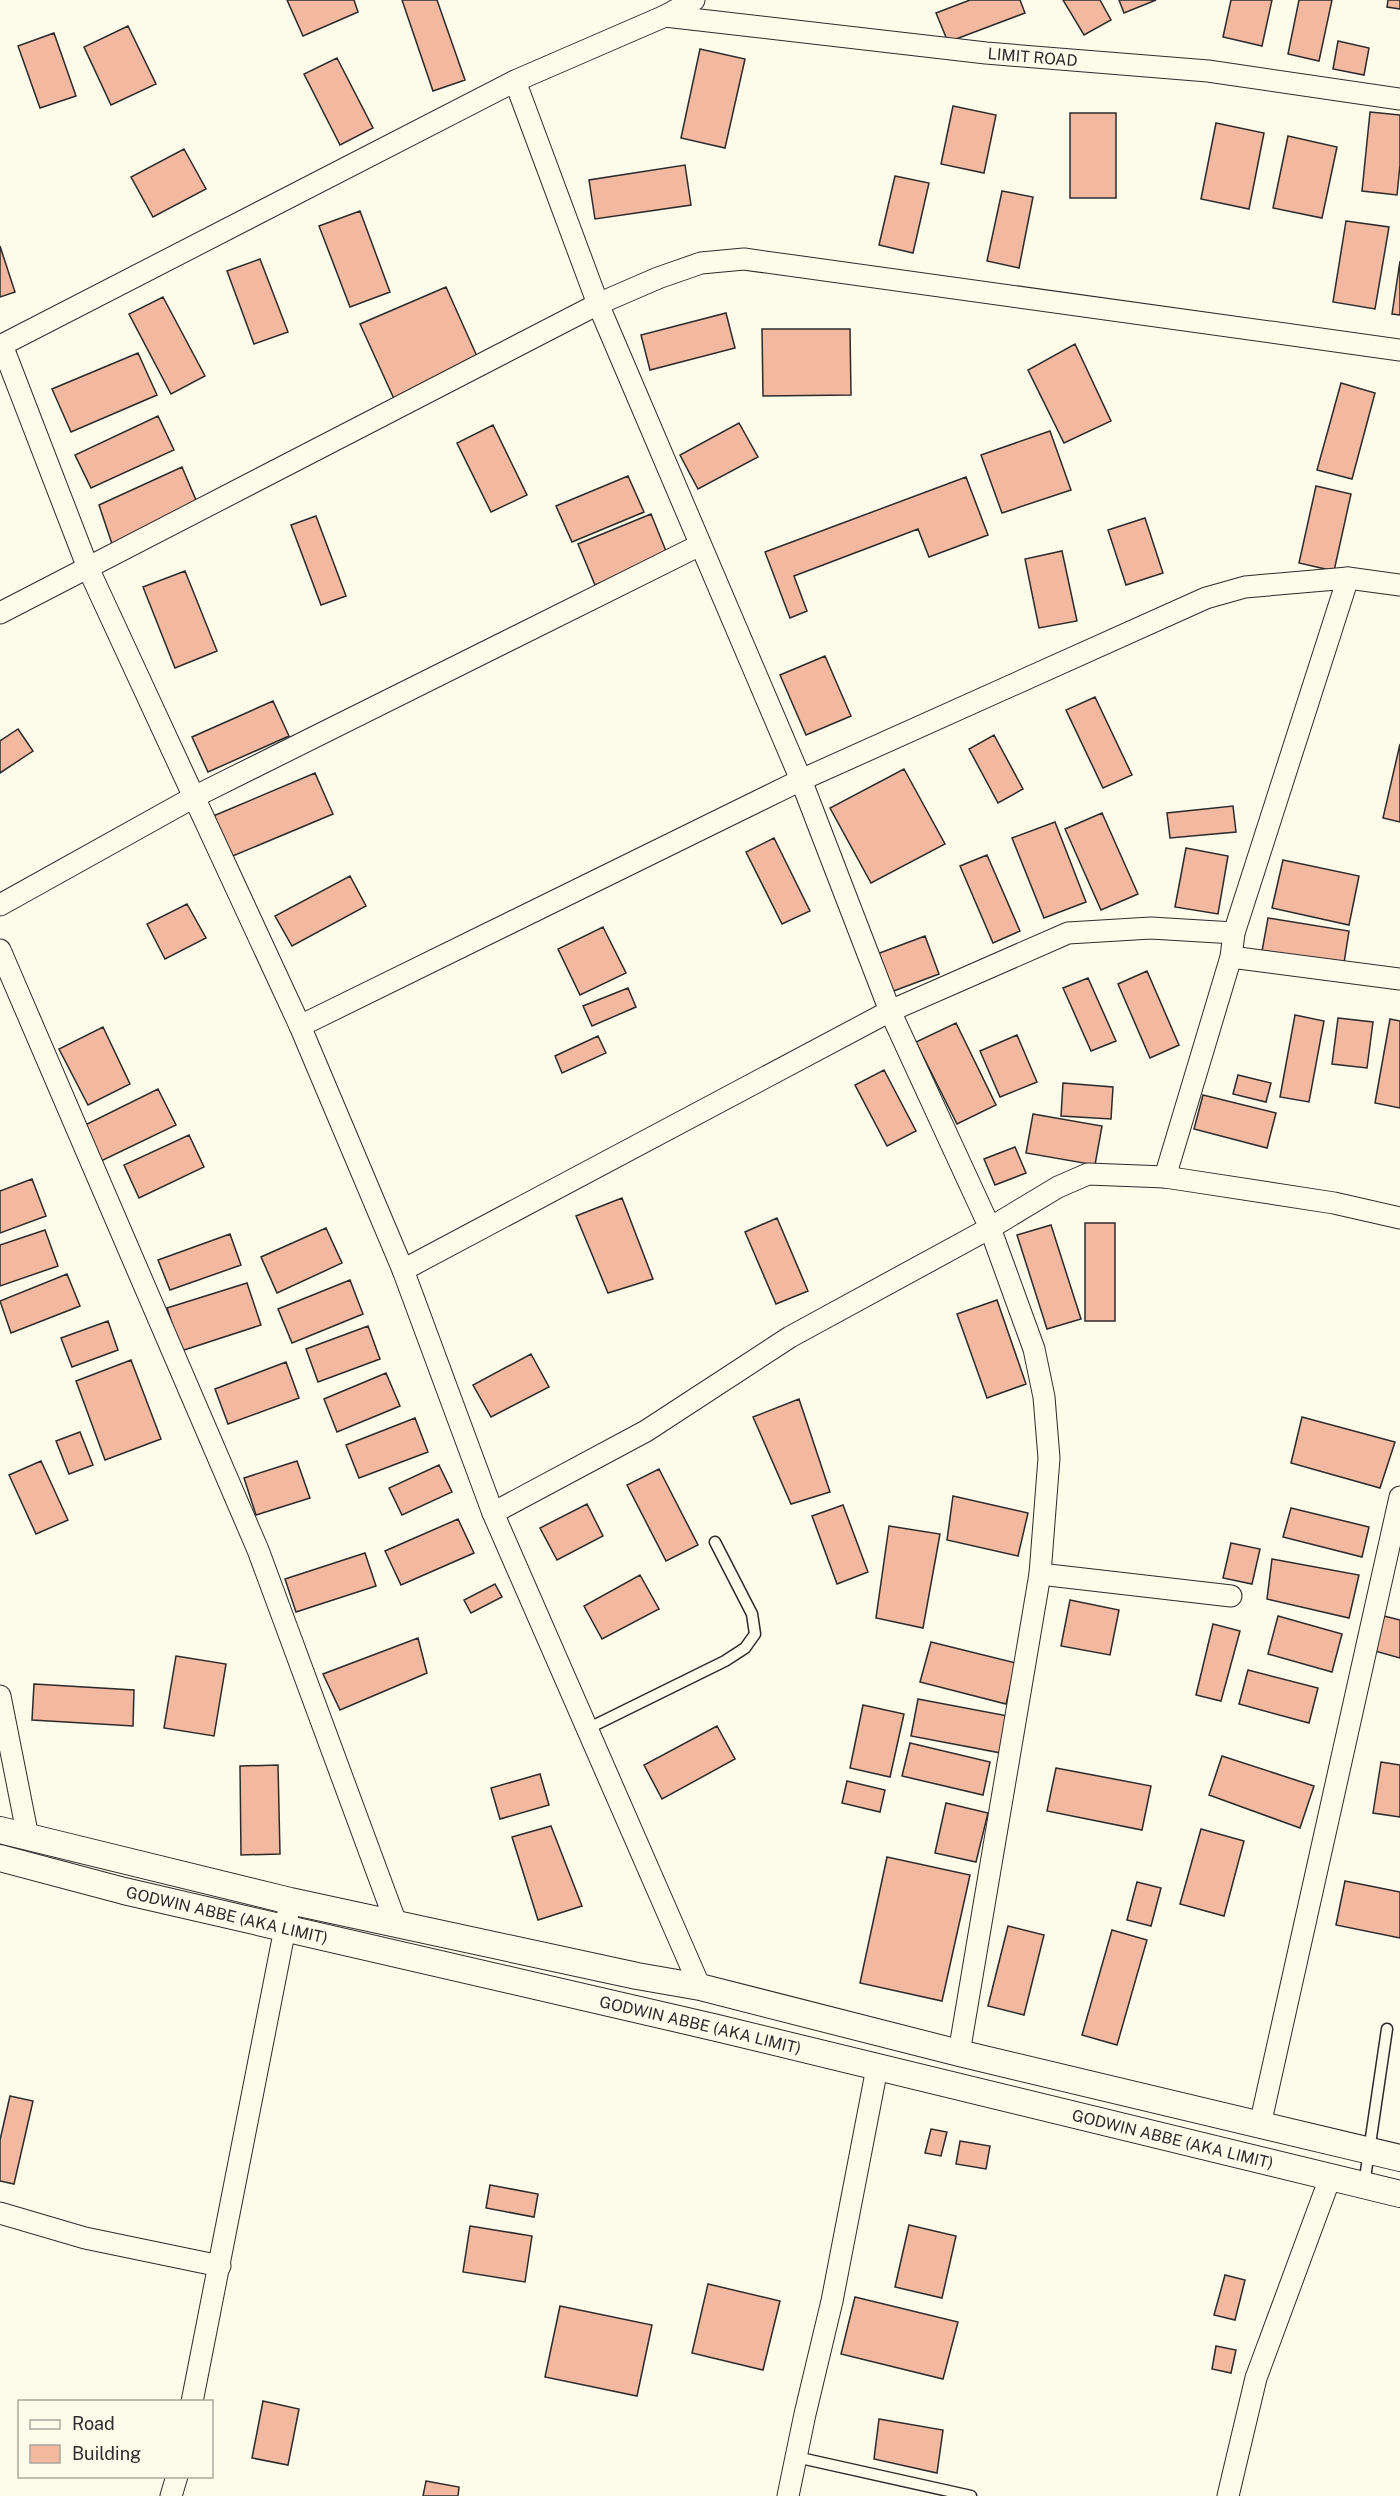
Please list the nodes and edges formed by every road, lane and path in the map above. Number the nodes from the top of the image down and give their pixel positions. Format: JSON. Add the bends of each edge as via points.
{"nodes":[{"id":1,"x":694,"y":0,"type":"edge"},
{"id":2,"x":665,"y":16,"type":"junction"},
{"id":3,"x":515,"y":81,"type":"junction"},
{"id":4,"x":1400,"y":99,"type":"edge"},
{"id":5,"x":598,"y":304,"type":"junction"},
{"id":6,"x":1,"y":345,"type":"edge"},
{"id":7,"x":1400,"y":350,"type":"edge"},
{"id":8,"x":700,"y":545,"type":"junction"},
{"id":9,"x":88,"y":568,"type":"junction"},
{"id":10,"x":1348,"y":578,"type":"junction"},
{"id":11,"x":1400,"y":585,"type":"edge"},
{"id":12,"x":0,"y":612,"type":"edge"},
{"id":13,"x":801,"y":780,"type":"junction"},
{"id":14,"x":194,"y":797,"type":"junction"},
{"id":15,"x":0,"y":905,"type":"edge"},
{"id":16,"x":1234,"y":933,"type":"junction"},
{"id":17,"x":0,"y":950,"type":"edge"},
{"id":18,"x":1231,"y":957,"type":"junction"},
{"id":19,"x":1400,"y":979,"type":"edge"},
{"id":20,"x":890,"y":1011,"type":"junction"},
{"id":21,"x":300,"y":1026,"type":"junction"},
{"id":22,"x":1165,"y":1177,"type":"junction"},
{"id":23,"x":1400,"y":1218,"type":"edge"},
{"id":24,"x":990,"y":1228,"type":"junction"},
{"id":25,"x":403,"y":1270,"type":"junction"},
{"id":26,"x":1400,"y":1497,"type":"edge"},
{"id":27,"x":493,"y":1513,"type":"junction"},
{"id":28,"x":715,"y":1542,"type":"dead end"},
{"id":29,"x":1040,"y":1574,"type":"junction"},
{"id":30,"x":1231,"y":1596,"type":"dead end"},
{"id":31,"x":0,"y":1696,"type":"edge"},
{"id":32,"x":586,"y":1729,"type":"junction"},
{"id":33,"x":0,"y":1830,"type":"edge"},
{"id":34,"x":28,"y":1837,"type":"junction"},
{"id":35,"x":0,"y":1858,"type":"edge"},
{"id":36,"x":290,"y":1901,"type":"junction"},
{"id":37,"x":396,"y":1923,"type":"junction"},
{"id":38,"x":285,"y":1929,"type":"junction"},
{"id":39,"x":637,"y":1976,"type":"junction"},
{"id":40,"x":699,"y":1988,"type":"junction"},
{"id":41,"x":630,"y":2008,"type":"junction"},
{"id":42,"x":1387,"y":2029,"type":"dead end"},
{"id":43,"x":959,"y":2053,"type":"junction"},
{"id":44,"x":877,"y":2068,"type":"junction"},
{"id":45,"x":1260,"y":2125,"type":"junction"},
{"id":46,"x":1370,"y":2151,"type":"junction"},
{"id":47,"x":1400,"y":2158,"type":"edge"},
{"id":48,"x":1330,"y":2178,"type":"junction"},
{"id":49,"x":1364,"y":2186,"type":"junction"},
{"id":50,"x":1400,"y":2194,"type":"edge"},
{"id":51,"x":0,"y":2213,"type":"edge"},
{"id":52,"x":220,"y":2266,"type":"junction"},
{"id":53,"x":192,"y":2400,"type":"edge"},
{"id":54,"x":796,"y":2457,"type":"junction"},
{"id":55,"x":176,"y":2478,"type":"edge"},
{"id":56,"x":171,"y":2496,"type":"edge"},
{"id":57,"x":788,"y":2496,"type":"edge"},
{"id":58,"x":971,"y":2496,"type":"edge"},
{"id":59,"x":1228,"y":2496,"type":"edge"}],
"edges":[{"from":1,"to":2,"type":"street"},
{"from":2,"to":3,"type":"street"},
{"from":2,"to":4,"type":"street","name":"LIMIT ROAD","via":[[986,53],[1208,71]]},
{"from":3,"to":5,"type":"street"},
{"from":3,"to":6,"type":"street"},
{"from":5,"to":7,"type":"street","via":[[701,263],[744,260]]},
{"from":5,"to":8,"type":"street"},
{"from":5,"to":9,"type":"street"},
{"from":6,"to":9,"type":"street"},
{"from":8,"to":13,"type":"street"},
{"from":8,"to":14,"type":"street"},
{"from":9,"to":12,"type":"street"},
{"from":9,"to":14,"type":"street"},
{"from":10,"to":11,"type":"street"},
{"from":10,"to":13,"type":"street","via":[[1245,587],[1206,598]]},
{"from":10,"to":16,"type":"street"},
{"from":13,"to":20,"type":"street"},
{"from":13,"to":21,"type":"street"},
{"from":14,"to":15,"type":"street"},
{"from":14,"to":21,"type":"street"},
{"from":16,"to":18,"type":"street"},
{"from":16,"to":20,"type":"street","via":[[1151,928],[1068,933]]},
{"from":17,"to":37,"type":"street","via":[[258,1550]]},
{"from":18,"to":19,"type":"street"},
{"from":18,"to":22,"type":"street"},
{"from":20,"to":24,"type":"street"},
{"from":20,"to":25,"type":"street"},
{"from":21,"to":25,"type":"street"},
{"from":22,"to":23,"type":"street","via":[[1334,1203]]},
{"from":22,"to":24,"type":"street","via":[[1088,1174],[1058,1187]]},
{"from":24,"to":27,"type":"street","via":[[790,1337],[646,1431]]},
{"from":24,"to":29,"type":"street","via":[[1034,1349],[1044,1397],[1049,1458]]},
{"from":25,"to":27,"type":"street"},
{"from":26,"to":45,"type":"street"},
{"from":27,"to":32,"type":"street"},
{"from":28,"to":32,"type":"lane","via":[[752,1614],[755,1634],[745,1648],[724,1661]]},
{"from":29,"to":30,"type":"street"},
{"from":29,"to":43,"type":"street"},
{"from":31,"to":34,"type":"street"},
{"from":32,"to":40,"type":"street"},
{"from":33,"to":34,"type":"street","name":"GODWIN ABBE (AKA LIMIT)"},
{"from":34,"to":36,"type":"street","name":"GODWIN ABBE (AKA LIMIT)"},
{"from":35,"to":38,"type":"street","name":"GODWIN ABBE (AKA LIMIT)"},
{"from":36,"to":37,"type":"street","name":"GODWIN ABBE (AKA LIMIT)"},
{"from":36,"to":38,"type":"street"},
{"from":37,"to":39,"type":"street","name":"GODWIN ABBE (AKA LIMIT)"},
{"from":38,"to":41,"type":"street","name":"GODWIN ABBE (AKA LIMIT)"},
{"from":38,"to":52,"type":"street"},
{"from":39,"to":40,"type":"street","name":"GODWIN ABBE (AKA LIMIT)"},
{"from":39,"to":41,"type":"street"},
{"from":40,"to":43,"type":"street","name":"GODWIN ABBE (AKA LIMIT)"},
{"from":41,"to":44,"type":"street","name":"GODWIN ABBE (AKA LIMIT)"},
{"from":42,"to":46,"type":"lane"},
{"from":43,"to":45,"type":"street","name":"GODWIN ABBE (AKA LIMIT)"},
{"from":44,"to":48,"type":"street","name":"GODWIN ABBE (AKA LIMIT)"},
{"from":44,"to":54,"type":"street","via":[[832,2301]]},
{"from":45,"to":46,"type":"street","name":"GODWIN ABBE (AKA LIMIT)"},
{"from":46,"to":47,"type":"street","name":"GODWIN ABBE (AKA LIMIT)"},
{"from":46,"to":49,"type":"lane"},
{"from":48,"to":49,"type":"street","name":"GODWIN ABBE (AKA LIMIT)"},
{"from":48,"to":59,"type":"street","via":[[1256,2378]]},
{"from":49,"to":50,"type":"street","name":"GODWIN ABBE (AKA LIMIT)"},
{"from":51,"to":52,"type":"street","via":[[85,2238]]},
{"from":52,"to":53,"type":"street"},
{"from":54,"to":57,"type":"street"},
{"from":54,"to":58,"type":"lane"},
{"from":55,"to":56,"type":"street"}]}
